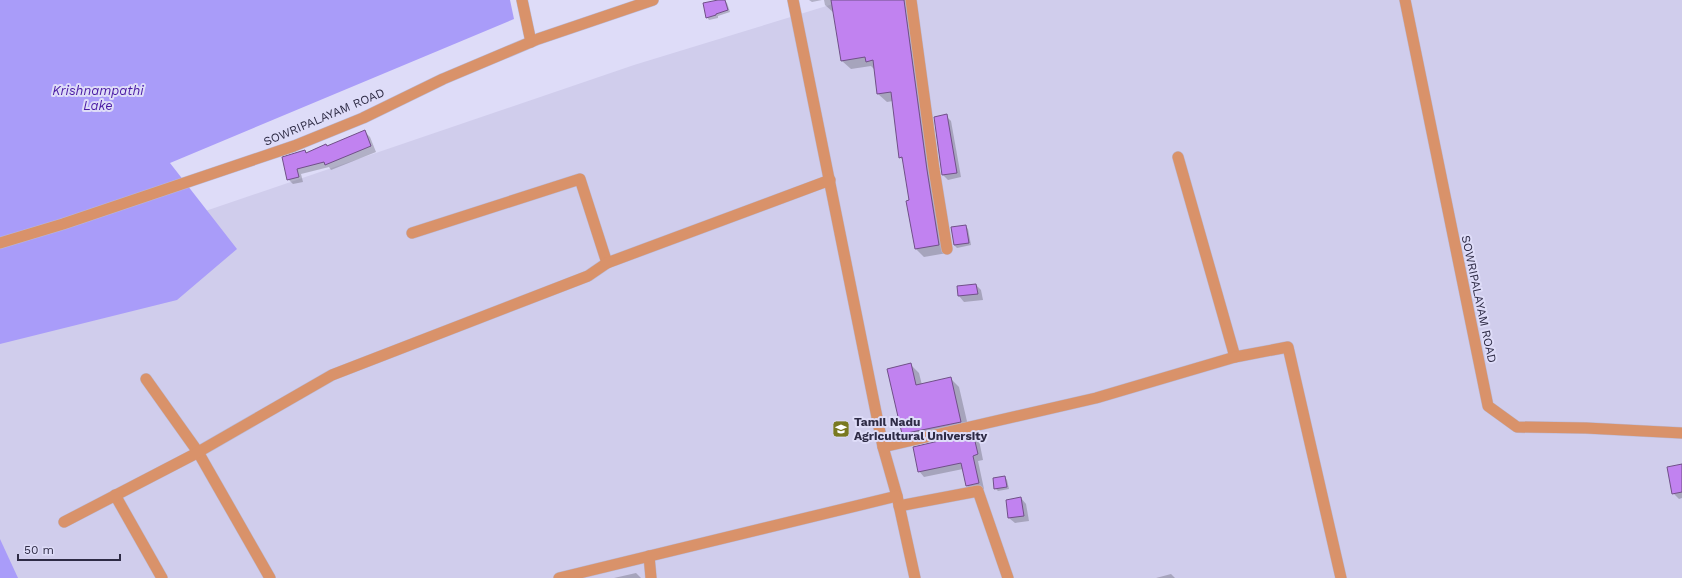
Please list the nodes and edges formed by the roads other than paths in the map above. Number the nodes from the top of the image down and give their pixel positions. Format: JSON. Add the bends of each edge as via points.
{"nodes":[{"id":1,"x":522,"y":0,"type":"edge"},
{"id":2,"x":653,"y":0,"type":"edge"},
{"id":3,"x":793,"y":0,"type":"edge"},
{"id":4,"x":912,"y":0,"type":"edge"},
{"id":5,"x":1404,"y":0,"type":"edge"},
{"id":6,"x":531,"y":42,"type":"junction"},
{"id":7,"x":1178,"y":157,"type":"dead end"},
{"id":8,"x":830,"y":180,"type":"junction"},
{"id":9,"x":412,"y":233,"type":"dead end"},
{"id":10,"x":0,"y":243,"type":"edge"},
{"id":11,"x":947,"y":249,"type":"dead end"},
{"id":12,"x":607,"y":263,"type":"junction"},
{"id":13,"x":1235,"y":357,"type":"junction"},
{"id":14,"x":146,"y":380,"type":"dead end"},
{"id":15,"x":1682,"y":433,"type":"edge"},
{"id":16,"x":883,"y":447,"type":"junction"},
{"id":17,"x":198,"y":452,"type":"junction"},
{"id":18,"x":115,"y":495,"type":"junction"},
{"id":19,"x":898,"y":501,"type":"junction"},
{"id":20,"x":64,"y":522,"type":"dead end"},
{"id":21,"x":649,"y":556,"type":"junction"},
{"id":22,"x":162,"y":578,"type":"edge"},
{"id":23,"x":270,"y":578,"type":"edge"},
{"id":24,"x":559,"y":578,"type":"edge"},
{"id":25,"x":651,"y":578,"type":"edge"},
{"id":26,"x":915,"y":578,"type":"edge"},
{"id":27,"x":1008,"y":578,"type":"edge"},
{"id":28,"x":1341,"y":578,"type":"edge"}],
"edges":[{"from":1,"to":6,"type":"street"},
{"from":2,"to":6,"type":"street","name":"SOWRIPALAYAM ROAD"},
{"from":3,"to":8,"type":"street"},
{"from":4,"to":11,"type":"street"},
{"from":5,"to":15,"type":"street","name":"SOWRIPALAYAM ROAD","via":[[1488,406],[1517,427]]},
{"from":6,"to":10,"type":"street","name":"SOWRIPALAYAM ROAD","via":[[443,79],[363,118],[294,146]]},
{"from":7,"to":13,"type":"street"},
{"from":8,"to":12,"type":"street"},
{"from":8,"to":16,"type":"street"},
{"from":9,"to":12,"type":"street","via":[[580,179]]},
{"from":12,"to":17,"type":"street","via":[[588,276],[332,375]]},
{"from":13,"to":16,"type":"street","via":[[1096,398]]},
{"from":13,"to":28,"type":"street","via":[[1288,348]]},
{"from":14,"to":17,"type":"street"},
{"from":16,"to":19,"type":"street"},
{"from":17,"to":18,"type":"street"},
{"from":17,"to":23,"type":"street"},
{"from":18,"to":20,"type":"street"},
{"from":18,"to":22,"type":"street"},
{"from":19,"to":21,"type":"street"},
{"from":19,"to":26,"type":"street"},
{"from":19,"to":27,"type":"street","via":[[978,490]]},
{"from":21,"to":24,"type":"street"},
{"from":21,"to":25,"type":"street"}]}
